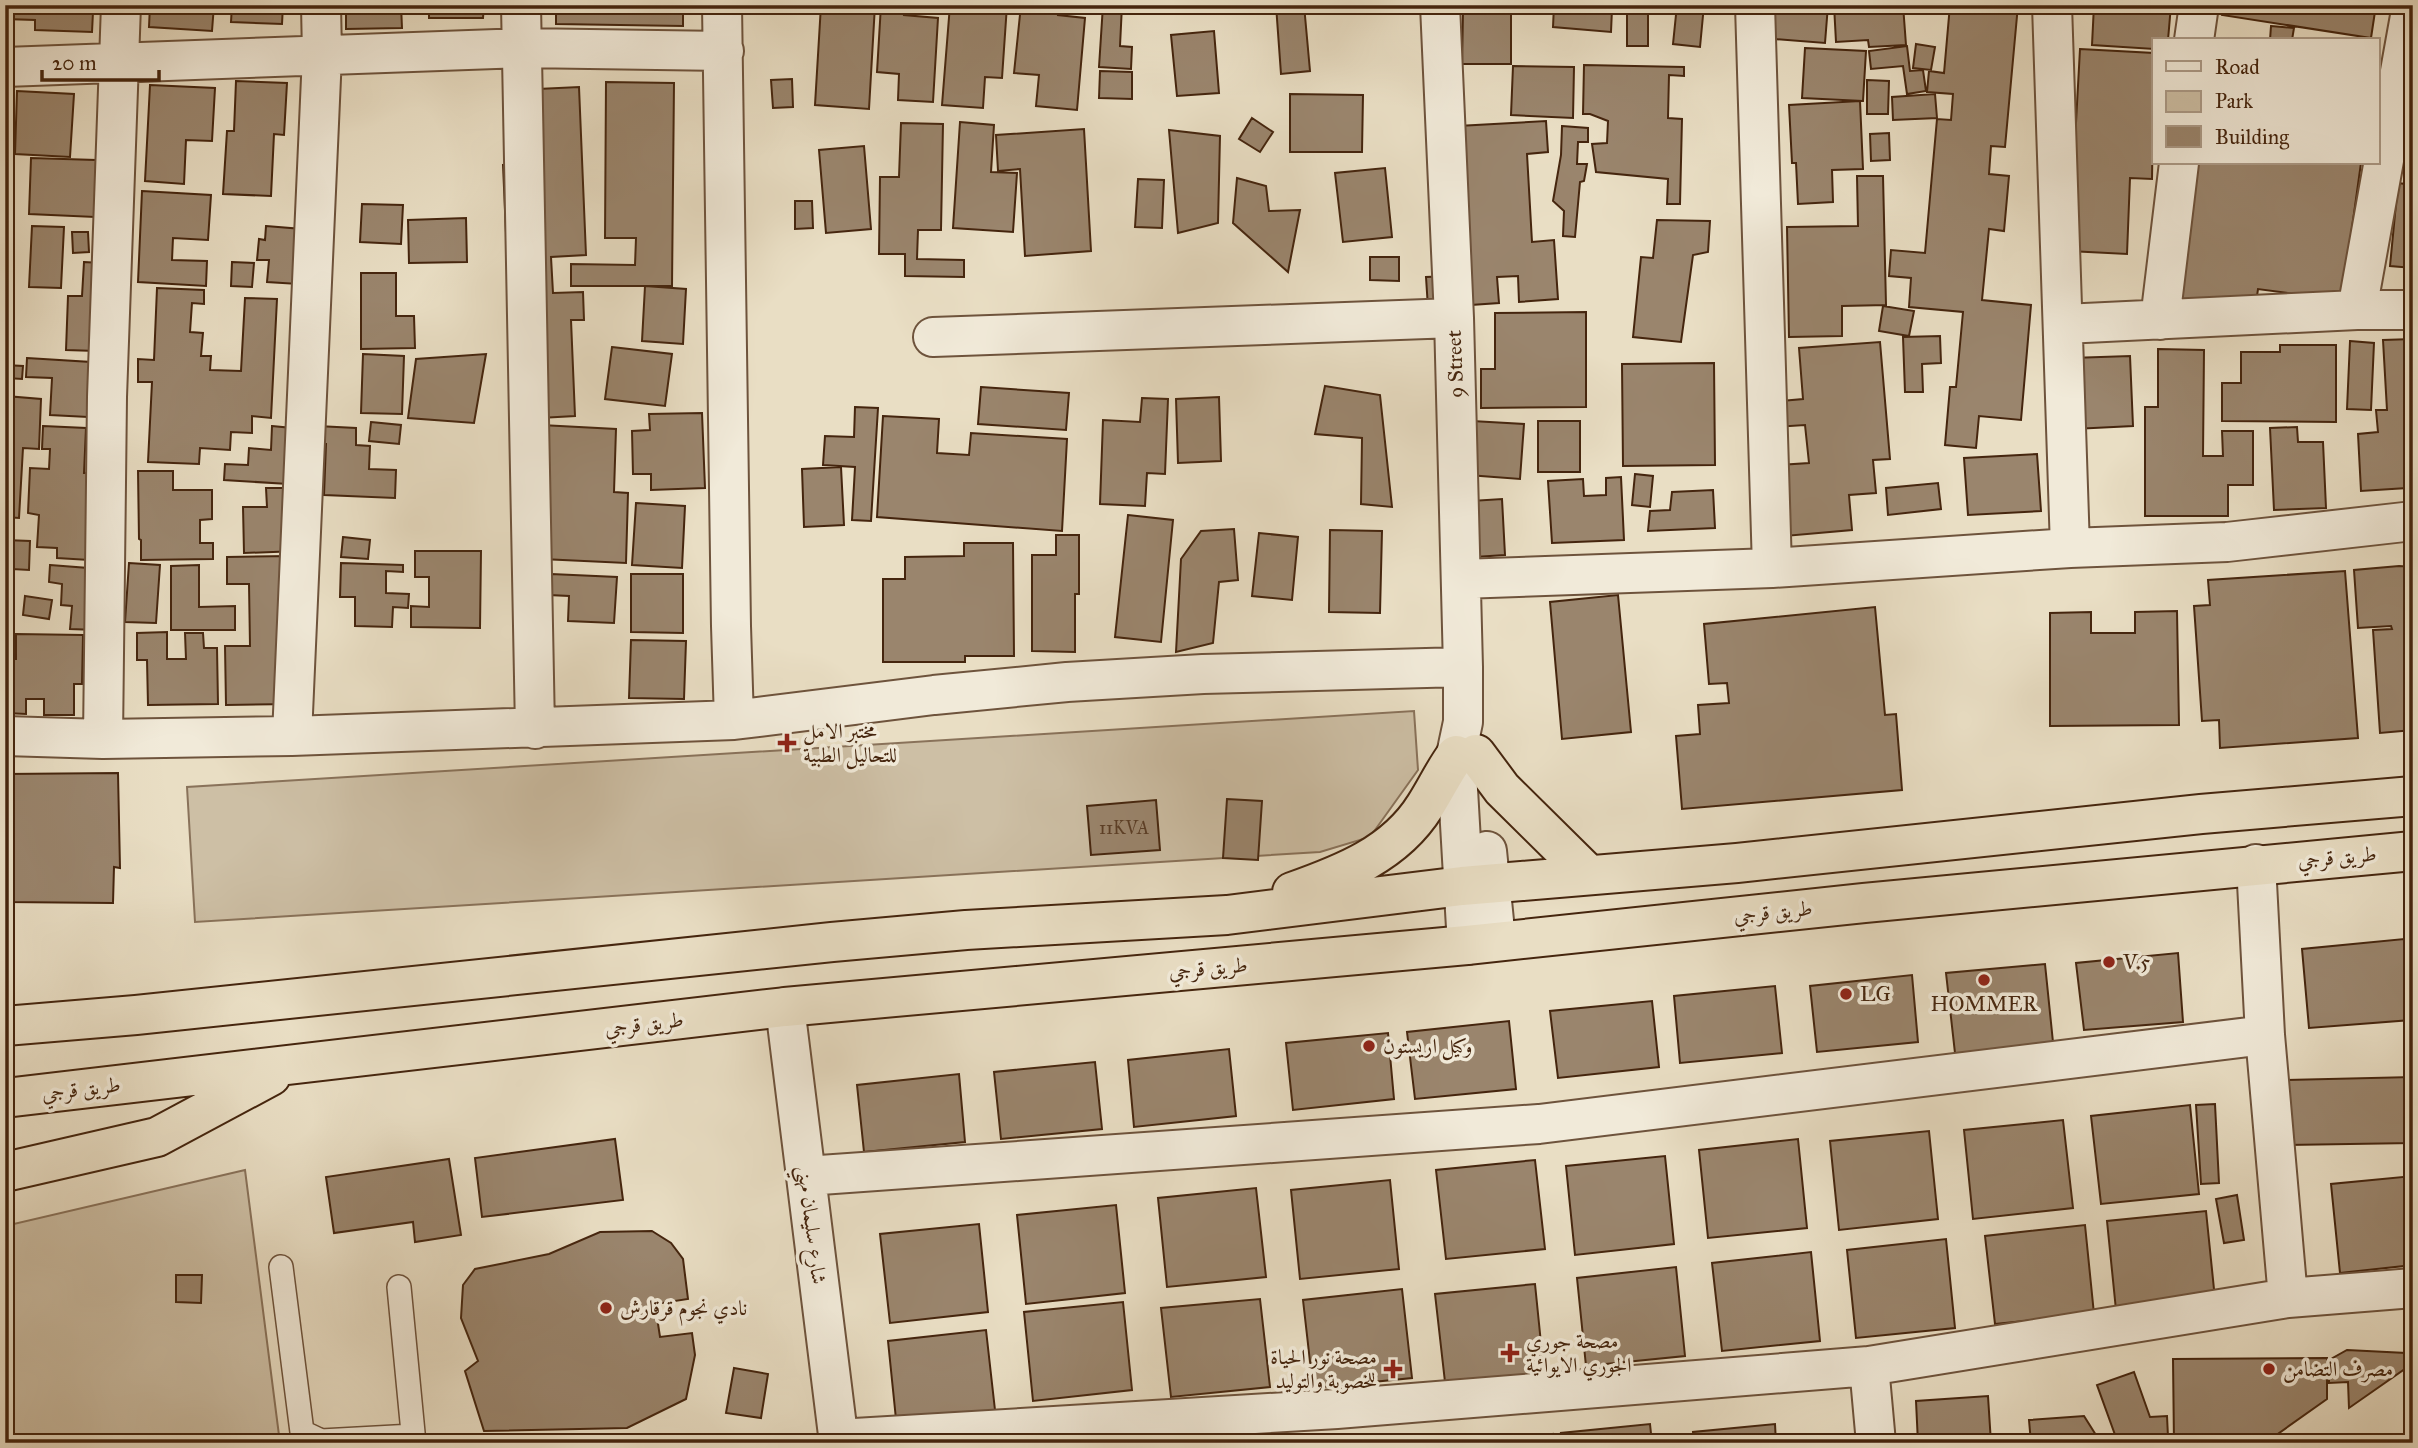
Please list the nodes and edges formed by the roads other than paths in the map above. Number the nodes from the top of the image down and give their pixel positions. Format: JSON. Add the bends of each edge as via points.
{"nodes":[{"id":1,"x":121,"y":5,"type":"edge"},
{"id":2,"x":321,"y":5,"type":"edge"},
{"id":3,"x":521,"y":5,"type":"edge"},
{"id":4,"x":722,"y":5,"type":"edge"},
{"id":5,"x":1440,"y":5,"type":"edge"},
{"id":6,"x":1755,"y":5,"type":"edge"},
{"id":7,"x":2052,"y":5,"type":"edge"},
{"id":8,"x":2199,"y":5,"type":"edge"},
{"id":9,"x":2413,"y":5,"type":"edge"},
{"id":10,"x":2194,"y":38,"type":"edge"},
{"id":11,"x":522,"y":48,"type":"junction"},
{"id":12,"x":724,"y":51,"type":"junction"},
{"id":13,"x":322,"y":55,"type":"junction"},
{"id":14,"x":119,"y":61,"type":"junction"},
{"id":15,"x":5,"y":67,"type":"edge"},
{"id":16,"x":2179,"y":164,"type":"edge"},
{"id":17,"x":2357,"y":310,"type":"junction"},
{"id":18,"x":2413,"y":310,"type":"edge"},
{"id":19,"x":1454,"y":318,"type":"junction"},
{"id":20,"x":2160,"y":320,"type":"junction"},
{"id":21,"x":2064,"y":324,"type":"junction"},
{"id":22,"x":933,"y":337,"type":"dead end"},
{"id":23,"x":2413,"y":521,"type":"edge"},
{"id":24,"x":2070,"y":548,"type":"junction"},
{"id":25,"x":1772,"y":568,"type":"junction"},
{"id":26,"x":1461,"y":579,"type":"junction"},
{"id":27,"x":1463,"y":667,"type":"junction"},
{"id":28,"x":734,"y":720,"type":"junction"},
{"id":29,"x":535,"y":729,"type":"junction"},
{"id":30,"x":5,"y":736,"type":"edge"},
{"id":31,"x":292,"y":736,"type":"junction"},
{"id":32,"x":103,"y":739,"type":"junction"},
{"id":33,"x":1465,"y":744,"type":"junction"},
{"id":34,"x":2413,"y":796,"type":"edge"},
{"id":35,"x":2413,"y":851,"type":"edge"},
{"id":36,"x":2256,"y":864,"type":"junction"},
{"id":37,"x":1588,"y":874,"type":"junction"},
{"id":38,"x":1476,"y":885,"type":"junction"},
{"id":39,"x":1227,"y":915,"type":"junction"},
{"id":40,"x":1481,"y":943,"type":"junction"},
{"id":41,"x":5,"y":1001,"type":"edge"},
{"id":42,"x":785,"y":1007,"type":"junction"},
{"id":43,"x":136,"y":1015,"type":"junction"},
{"id":44,"x":5,"y":1026,"type":"edge"},
{"id":45,"x":2265,"y":1035,"type":"junction"},
{"id":46,"x":290,"y":1066,"type":"junction"},
{"id":47,"x":5,"y":1098,"type":"edge"},
{"id":48,"x":5,"y":1172,"type":"edge"},
{"id":49,"x":806,"y":1176,"type":"junction"},
{"id":50,"x":281,"y":1267,"type":"dead end"},
{"id":51,"x":399,"y":1287,"type":"dead end"},
{"id":52,"x":2413,"y":1288,"type":"edge"},
{"id":53,"x":2288,"y":1298,"type":"junction"},
{"id":54,"x":1869,"y":1366,"type":"junction"},
{"id":55,"x":414,"y":1439,"type":"edge"},
{"id":56,"x":839,"y":1441,"type":"edge"},
{"id":57,"x":1876,"y":1443,"type":"edge"}],
"edges":[{"from":1,"to":14,"type":"street"},
{"from":2,"to":13,"type":"street"},
{"from":3,"to":11,"type":"street"},
{"from":4,"to":12,"type":"street"},
{"from":5,"to":19,"type":"street","name":"9 Street"},
{"from":6,"to":25,"type":"street"},
{"from":7,"to":21,"type":"street"},
{"from":8,"to":10,"type":"street"},
{"from":9,"to":17,"type":"street"},
{"from":11,"to":12,"type":"street"},
{"from":11,"to":13,"type":"street"},
{"from":11,"to":29,"type":"street"},
{"from":12,"to":28,"type":"street"},
{"from":13,"to":14,"type":"street"},
{"from":13,"to":31,"type":"street"},
{"from":14,"to":15,"type":"street"},
{"from":14,"to":32,"type":"street","via":[[107,397]]},
{"from":16,"to":20,"type":"street"},
{"from":17,"to":18,"type":"street"},
{"from":17,"to":20,"type":"street"},
{"from":19,"to":22,"type":"street"},
{"from":19,"to":26,"type":"street","name":"9 Street"},
{"from":20,"to":21,"type":"street"},
{"from":21,"to":24,"type":"street"},
{"from":23,"to":24,"type":"street","via":[[2227,542]]},
{"from":24,"to":25,"type":"street"},
{"from":25,"to":26,"type":"street"},
{"from":26,"to":27,"type":"street","name":"9 Street"},
{"from":27,"to":28,"type":"street","via":[[1067,682]]},
{"from":27,"to":33,"type":"street","name":"9 Street"},
{"from":28,"to":29,"type":"street"},
{"from":29,"to":31,"type":"street"},
{"from":30,"to":32,"type":"street"},
{"from":31,"to":32,"type":"street"},
{"from":33,"to":37,"type":"highway","via":[[1502,789]]},
{"from":33,"to":38,"type":"street","name":"9 Street"},
{"from":33,"to":39,"type":"highway","via":[[1424,808],[1367,862]]},
{"from":34,"to":37,"type":"highway"},
{"from":35,"to":36,"type":"highway","name":"طريق قرجي"},
{"from":36,"to":40,"type":"highway","name":"طريق قرجي"},
{"from":36,"to":45,"type":"street"},
{"from":37,"to":38,"type":"highway"},
{"from":38,"to":39,"type":"highway"},
{"from":38,"to":40,"type":"street","name":"9 Street"},
{"from":39,"to":43,"type":"highway","via":[[844,941]]},
{"from":40,"to":42,"type":"highway","name":"طريق قرجي"},
{"from":41,"to":43,"type":"highway"},
{"from":42,"to":46,"type":"highway","name":"طريق قرجي"},
{"from":42,"to":49,"type":"street","name":"شارع سليمان مهني"},
{"from":43,"to":44,"type":"highway"},
{"from":45,"to":49,"type":"street","via":[[1539,1124]]},
{"from":45,"to":53,"type":"street"},
{"from":46,"to":47,"type":"highway","name":"طريق قرجي"},
{"from":46,"to":48,"type":"highway","via":[[157,1137]]},
{"from":49,"to":56,"type":"street","name":"شارع سليمان مهني"},
{"from":50,"to":55,"type":"lane","via":[[302,1432],[321,1441]]},
{"from":51,"to":55,"type":"lane"},
{"from":52,"to":53,"type":"street"},
{"from":53,"to":54,"type":"street"},
{"from":54,"to":56,"type":"street","via":[[1337,1409]]},
{"from":54,"to":57,"type":"street"}]}
